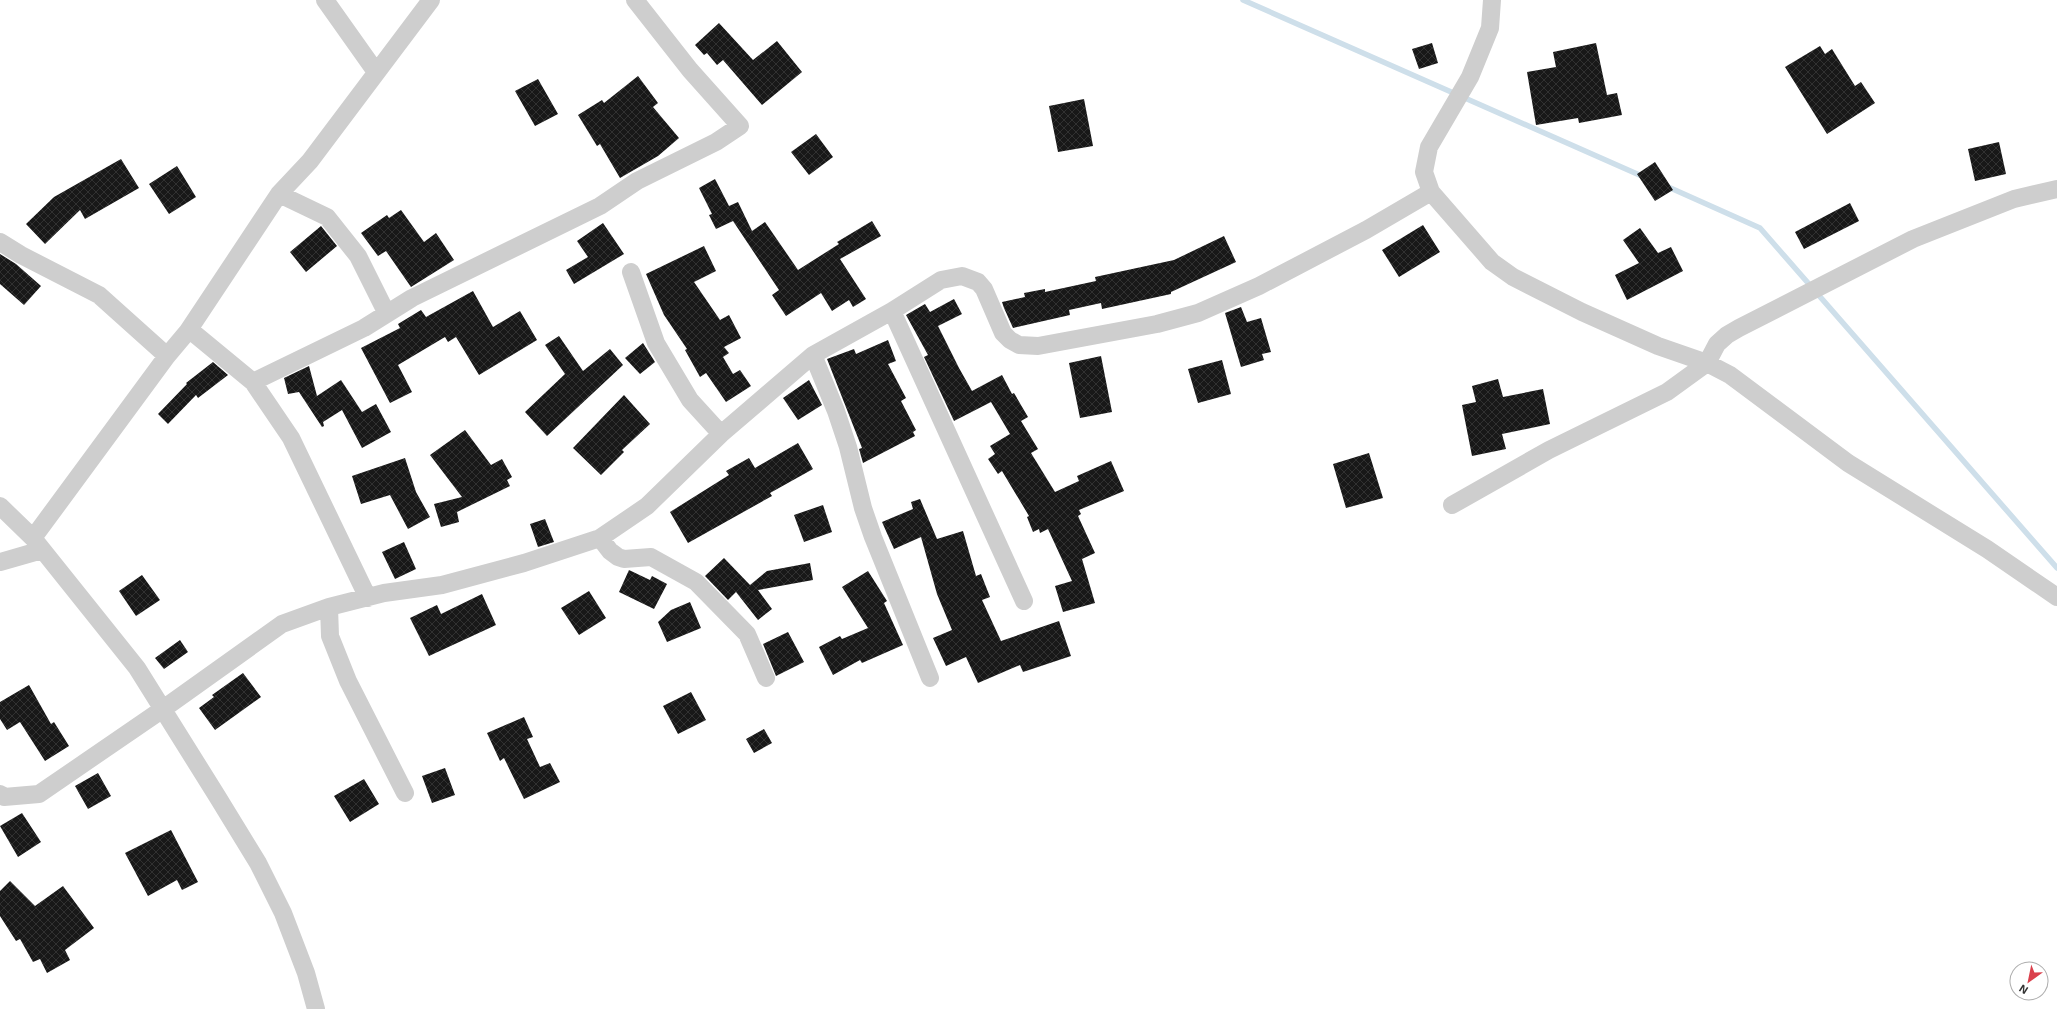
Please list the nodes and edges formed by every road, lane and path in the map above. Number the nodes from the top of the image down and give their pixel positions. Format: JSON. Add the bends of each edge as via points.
{"nodes":[{"id":1,"x":325,"y":0,"type":"edge"},
{"id":2,"x":431,"y":0,"type":"edge"},
{"id":3,"x":635,"y":0,"type":"edge"},
{"id":4,"x":1492,"y":0,"type":"edge"},
{"id":5,"x":376,"y":72,"type":"junction"},
{"id":6,"x":2057,"y":189,"type":"edge"},
{"id":7,"x":1431,"y":192,"type":"junction"},
{"id":8,"x":279,"y":194,"type":"junction"},
{"id":9,"x":0,"y":242,"type":"edge"},
{"id":10,"x":631,"y":272,"type":"dead end"},
{"id":11,"x":892,"y":311,"type":"junction"},
{"id":12,"x":387,"y":314,"type":"junction"},
{"id":13,"x":188,"y":331,"type":"junction"},
{"id":14,"x":167,"y":356,"type":"junction"},
{"id":15,"x":813,"y":356,"type":"junction"},
{"id":16,"x":1707,"y":364,"type":"junction"},
{"id":17,"x":253,"y":382,"type":"junction"},
{"id":18,"x":721,"y":434,"type":"junction"},
{"id":19,"x":1452,"y":505,"type":"dead end"},
{"id":20,"x":0,"y":506,"type":"edge"},
{"id":21,"x":600,"y":538,"type":"junction"},
{"id":22,"x":37,"y":544,"type":"junction"},
{"id":23,"x":0,"y":562,"type":"edge"},
{"id":24,"x":2057,"y":597,"type":"edge"},
{"id":25,"x":368,"y":598,"type":"junction"},
{"id":26,"x":1024,"y":601,"type":"dead end"},
{"id":27,"x":329,"y":607,"type":"junction"},
{"id":28,"x":766,"y":678,"type":"dead end"},
{"id":29,"x":930,"y":678,"type":"dead end"},
{"id":30,"x":163,"y":709,"type":"junction"},
{"id":31,"x":405,"y":793,"type":"dead end"},
{"id":32,"x":1,"y":797,"type":"edge"},
{"id":33,"x":316,"y":1009,"type":"edge"}],
"edges":[{"from":1,"to":5,"type":"street"},
{"from":2,"to":5,"type":"street"},
{"from":3,"to":12,"type":"street","via":[[690,70],[740,126],[716,142],[637,182],[600,206],[412,298]]},
{"from":4,"to":7,"type":"street","via":[[1490,28],[1470,77],[1429,147],[1424,172]]},
{"from":5,"to":8,"type":"street","via":[[310,161]]},
{"from":6,"to":16,"type":"street","via":[[2014,199],[1913,239],[1727,335],[1717,344]]},
{"from":7,"to":11,"type":"street","via":[[1366,230],[1259,286],[1198,313],[1157,324],[1038,346],[1019,345],[1003,333],[984,289],[978,282],[962,276],[941,280]]},
{"from":7,"to":16,"type":"street","via":[[1492,262],[1513,277],[1658,346]]},
{"from":8,"to":12,"type":"street","via":[[327,217],[358,256]]},
{"from":8,"to":13,"type":"street"},
{"from":9,"to":14,"type":"street","via":[[21,256],[99,295]]},
{"from":10,"to":18,"type":"street","via":[[656,343],[690,400]]},
{"from":11,"to":15,"type":"street"},
{"from":11,"to":26,"type":"street"},
{"from":12,"to":17,"type":"street","via":[[364,328]]},
{"from":13,"to":14,"type":"street"},
{"from":13,"to":17,"type":"street"},
{"from":14,"to":22,"type":"street"},
{"from":15,"to":18,"type":"street"},
{"from":15,"to":29,"type":"street","via":[[846,440],[873,537]]},
{"from":16,"to":19,"type":"street","via":[[1667,392],[1549,450]]},
{"from":16,"to":24,"type":"street","via":[[1730,375],[1848,464],[1987,549]]},
{"from":17,"to":25,"type":"street","via":[[291,438]]},
{"from":18,"to":21,"type":"street","via":[[647,506]]},
{"from":20,"to":22,"type":"street"},
{"from":21,"to":25,"type":"street","via":[[554,554],[442,585],[384,593]]},
{"from":21,"to":28,"type":"street","via":[[618,557],[651,557],[696,582],[747,634]]},
{"from":22,"to":23,"type":"street"},
{"from":22,"to":30,"type":"street","via":[[137,668]]},
{"from":25,"to":27,"type":"street"},
{"from":27,"to":30,"type":"street","via":[[282,624]]},
{"from":27,"to":31,"type":"street","via":[[330,636],[348,681]]},
{"from":30,"to":32,"type":"street","via":[[39,794]]},
{"from":30,"to":33,"type":"street","via":[[258,863],[283,914],[306,973]]}]}
